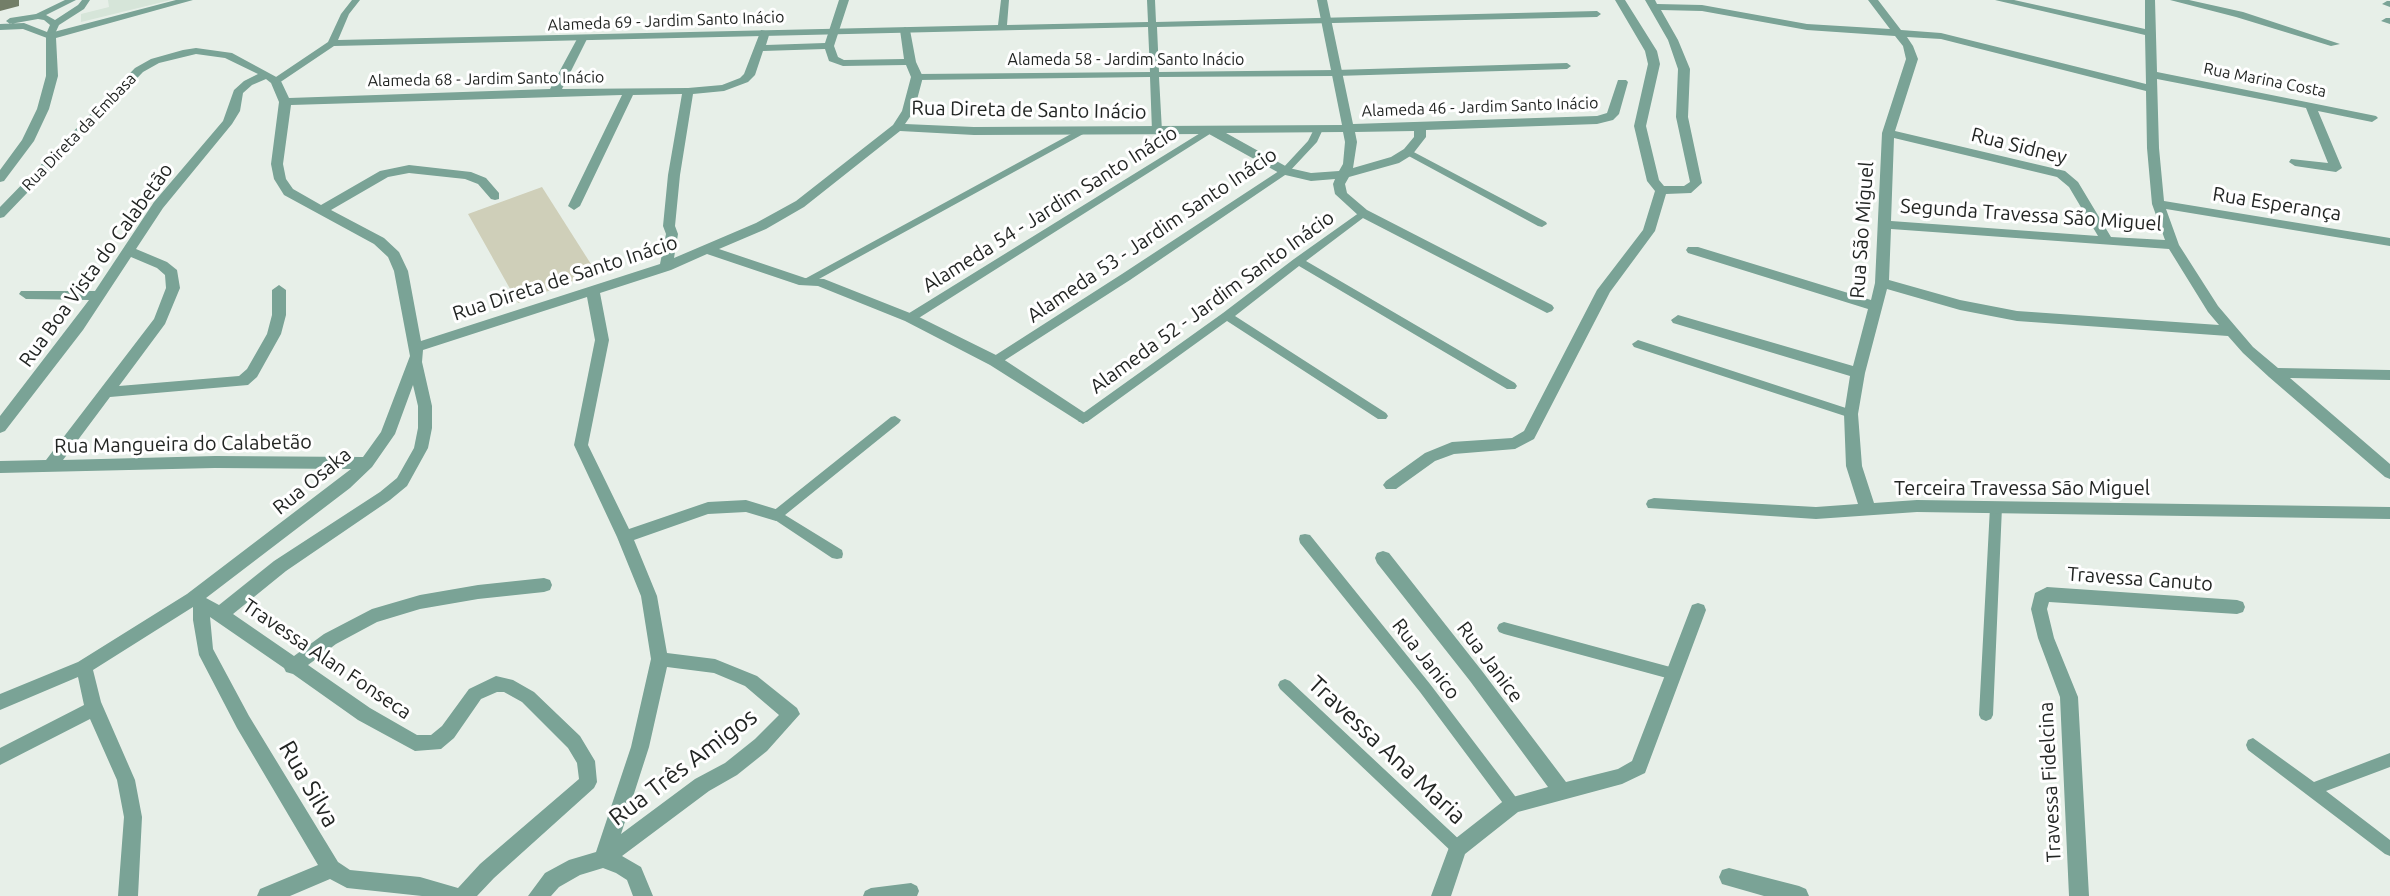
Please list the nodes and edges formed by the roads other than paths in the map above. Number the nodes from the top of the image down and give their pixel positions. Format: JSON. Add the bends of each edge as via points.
{"nodes":[{"id":1,"x":72,"y":0,"type":"edge"},
{"id":2,"x":86,"y":0,"type":"edge"},
{"id":3,"x":188,"y":0,"type":"edge"},
{"id":4,"x":356,"y":0,"type":"edge"},
{"id":5,"x":844,"y":0,"type":"edge"},
{"id":6,"x":1005,"y":0,"type":"edge"},
{"id":7,"x":1151,"y":0,"type":"edge"},
{"id":8,"x":1322,"y":0,"type":"edge"},
{"id":9,"x":1620,"y":0,"type":"edge"},
{"id":10,"x":1873,"y":0,"type":"edge"},
{"id":11,"x":2000,"y":0,"type":"edge"},
{"id":12,"x":2073,"y":0,"type":"edge"},
{"id":13,"x":2150,"y":0,"type":"edge"},
{"id":14,"x":2175,"y":0,"type":"edge"},
{"id":15,"x":62,"y":2,"type":"edge"},
{"id":16,"x":1652,"y":3,"type":"edge"},
{"id":17,"x":1597,"y":14,"type":"dead end"},
{"id":18,"x":2069,"y":15,"type":"junction"},
{"id":19,"x":38,"y":16,"type":"junction"},
{"id":20,"x":1327,"y":21,"type":"junction"},
{"id":21,"x":55,"y":24,"type":"junction"},
{"id":22,"x":1151,"y":24,"type":"junction"},
{"id":23,"x":0,"y":26,"type":"edge"},
{"id":24,"x":1002,"y":28,"type":"junction"},
{"id":25,"x":905,"y":30,"type":"junction"},
{"id":26,"x":1896,"y":31,"type":"junction"},
{"id":27,"x":765,"y":32,"type":"junction"},
{"id":28,"x":834,"y":32,"type":"junction"},
{"id":29,"x":2149,"y":33,"type":"junction"},
{"id":30,"x":50,"y":36,"type":"junction"},
{"id":31,"x":582,"y":39,"type":"junction"},
{"id":32,"x":332,"y":43,"type":"junction"},
{"id":33,"x":2335,"y":44,"type":"dead end"},
{"id":34,"x":829,"y":46,"type":"junction"},
{"id":35,"x":760,"y":48,"type":"junction"},
{"id":36,"x":910,"y":62,"type":"junction"},
{"id":37,"x":1567,"y":66,"type":"dead end"},
{"id":38,"x":1336,"y":73,"type":"junction"},
{"id":39,"x":1153,"y":74,"type":"junction"},
{"id":40,"x":2151,"y":74,"type":"junction"},
{"id":41,"x":917,"y":77,"type":"junction"},
{"id":42,"x":271,"y":78,"type":"junction"},
{"id":43,"x":1622,"y":82,"type":"dead end"},
{"id":44,"x":2151,"y":89,"type":"junction"},
{"id":45,"x":688,"y":91,"type":"junction"},
{"id":46,"x":554,"y":92,"type":"junction"},
{"id":47,"x":629,"y":92,"type":"junction"},
{"id":48,"x":285,"y":102,"type":"junction"},
{"id":49,"x":2310,"y":105,"type":"junction"},
{"id":50,"x":2372,"y":118,"type":"dead end"},
{"id":51,"x":897,"y":127,"type":"junction"},
{"id":52,"x":1420,"y":127,"type":"junction"},
{"id":53,"x":1348,"y":128,"type":"junction"},
{"id":54,"x":1318,"y":129,"type":"junction"},
{"id":55,"x":1210,"y":130,"type":"junction"},
{"id":56,"x":1082,"y":131,"type":"junction"},
{"id":57,"x":1157,"y":131,"type":"junction"},
{"id":58,"x":1888,"y":133,"type":"junction"},
{"id":59,"x":1408,"y":152,"type":"junction"},
{"id":60,"x":2295,"y":162,"type":"dead end"},
{"id":61,"x":1285,"y":171,"type":"junction"},
{"id":62,"x":1342,"y":174,"type":"junction"},
{"id":63,"x":0,"y":178,"type":"edge"},
{"id":64,"x":1661,"y":190,"type":"junction"},
{"id":65,"x":495,"y":196,"type":"dead end"},
{"id":66,"x":2158,"y":204,"type":"junction"},
{"id":67,"x":574,"y":206,"type":"dead end"},
{"id":68,"x":321,"y":210,"type":"junction"},
{"id":69,"x":1363,"y":213,"type":"junction"},
{"id":70,"x":0,"y":214,"type":"edge"},
{"id":71,"x":1542,"y":224,"type":"dead end"},
{"id":72,"x":1885,"y":225,"type":"junction"},
{"id":73,"x":2107,"y":240,"type":"junction"},
{"id":74,"x":2390,"y":242,"type":"edge"},
{"id":75,"x":2174,"y":245,"type":"junction"},
{"id":76,"x":707,"y":250,"type":"junction"},
{"id":77,"x":1693,"y":250,"type":"dead end"},
{"id":78,"x":129,"y":251,"type":"junction"},
{"id":79,"x":1298,"y":261,"type":"junction"},
{"id":80,"x":666,"y":267,"type":"junction"},
{"id":81,"x":804,"y":282,"type":"junction"},
{"id":82,"x":1882,"y":283,"type":"junction"},
{"id":83,"x":279,"y":290,"type":"dead end"},
{"id":84,"x":592,"y":291,"type":"junction"},
{"id":85,"x":26,"y":294,"type":"dead end"},
{"id":86,"x":99,"y":296,"type":"junction"},
{"id":87,"x":1877,"y":307,"type":"junction"},
{"id":88,"x":1547,"y":308,"type":"dead end"},
{"id":89,"x":1227,"y":316,"type":"junction"},
{"id":90,"x":910,"y":318,"type":"junction"},
{"id":91,"x":1678,"y":321,"type":"dead end"},
{"id":92,"x":2231,"y":332,"type":"junction"},
{"id":93,"x":1638,"y":344,"type":"dead end"},
{"id":94,"x":417,"y":347,"type":"junction"},
{"id":95,"x":995,"y":361,"type":"junction"},
{"id":96,"x":416,"y":364,"type":"junction"},
{"id":97,"x":1858,"y":373,"type":"junction"},
{"id":98,"x":2274,"y":373,"type":"junction"},
{"id":99,"x":2390,"y":375,"type":"edge"},
{"id":100,"x":1511,"y":386,"type":"dead end"},
{"id":101,"x":107,"y":392,"type":"junction"},
{"id":102,"x":1851,"y":414,"type":"junction"},
{"id":103,"x":1382,"y":416,"type":"dead end"},
{"id":104,"x":1083,"y":419,"type":"joint"},
{"id":105,"x":895,"y":420,"type":"dead end"},
{"id":106,"x":0,"y":427,"type":"edge"},
{"id":107,"x":367,"y":463,"type":"junction"},
{"id":108,"x":50,"y":466,"type":"junction"},
{"id":109,"x":0,"y":467,"type":"edge"},
{"id":110,"x":2390,"y":473,"type":"edge"},
{"id":111,"x":1391,"y":485,"type":"dead end"},
{"id":112,"x":1654,"y":504,"type":"dead end"},
{"id":113,"x":1996,"y":507,"type":"junction"},
{"id":114,"x":1868,"y":510,"type":"junction"},
{"id":115,"x":2390,"y":513,"type":"edge"},
{"id":116,"x":776,"y":515,"type":"junction"},
{"id":117,"x":625,"y":537,"type":"junction"},
{"id":118,"x":1305,"y":539,"type":"dead end"},
{"id":119,"x":837,"y":554,"type":"dead end"},
{"id":120,"x":1383,"y":558,"type":"dead end"},
{"id":121,"x":544,"y":585,"type":"dead end"},
{"id":122,"x":2041,"y":598,"type":"joint"},
{"id":123,"x":198,"y":602,"type":"junction"},
{"id":124,"x":2236,"y":607,"type":"dead end"},
{"id":125,"x":1698,"y":610,"type":"dead end"},
{"id":126,"x":220,"y":614,"type":"junction"},
{"id":127,"x":1504,"y":628,"type":"dead end"},
{"id":128,"x":660,"y":659,"type":"junction"},
{"id":129,"x":84,"y":667,"type":"junction"},
{"id":130,"x":292,"y":667,"type":"junction"},
{"id":131,"x":1674,"y":674,"type":"junction"},
{"id":132,"x":1285,"y":685,"type":"dead end"},
{"id":133,"x":0,"y":702,"type":"edge"},
{"id":134,"x":95,"y":708,"type":"junction"},
{"id":135,"x":1986,"y":716,"type":"dead end"},
{"id":136,"x":2253,"y":745,"type":"dead end"},
{"id":137,"x":0,"y":757,"type":"edge"},
{"id":138,"x":2390,"y":760,"type":"edge"},
{"id":139,"x":2312,"y":790,"type":"junction"},
{"id":140,"x":1562,"y":792,"type":"junction"},
{"id":141,"x":1513,"y":806,"type":"junction"},
{"id":142,"x":1458,"y":848,"type":"junction"},
{"id":143,"x":2390,"y":849,"type":"edge"},
{"id":144,"x":603,"y":859,"type":"junction"},
{"id":145,"x":331,"y":869,"type":"junction"},
{"id":146,"x":1729,"y":877,"type":"dead end"},
{"id":147,"x":911,"y":891,"type":"dead end"},
{"id":148,"x":128,"y":896,"type":"edge"},
{"id":149,"x":267,"y":896,"type":"edge"},
{"id":150,"x":454,"y":896,"type":"edge"},
{"id":151,"x":464,"y":896,"type":"edge"},
{"id":152,"x":538,"y":896,"type":"edge"},
{"id":153,"x":643,"y":896,"type":"edge"},
{"id":154,"x":871,"y":896,"type":"edge"},
{"id":155,"x":1441,"y":896,"type":"edge"},
{"id":156,"x":1799,"y":896,"type":"edge"},
{"id":157,"x":2079,"y":896,"type":"edge"}],
"edges":[{"from":1,"to":15,"type":"lane"},
{"from":2,"to":21,"type":"lane"},
{"from":3,"to":30,"type":"street"},
{"from":4,"to":32,"type":"lane"},
{"from":5,"to":28,"type":"street"},
{"from":6,"to":24,"type":"lane"},
{"from":7,"to":22,"type":"lane"},
{"from":8,"to":20,"type":"street"},
{"from":9,"to":64,"type":"street","via":[[1651,51],[1654,64],[1640,126],[1653,181]]},
{"from":10,"to":26,"type":"street","name":"Rua São Miguel"},
{"from":11,"to":18,"type":"street"},
{"from":12,"to":18,"type":"street"},
{"from":13,"to":29,"type":"street"},
{"from":14,"to":33,"type":"street","via":[[2239,14]]},
{"from":15,"to":19,"type":"lane"},
{"from":16,"to":26,"type":"street","via":[[1808,27]]},
{"from":16,"to":64,"type":"street","via":[[1684,69],[1682,117],[1695,183],[1682,191]]},
{"from":17,"to":20,"type":"lane","name":"Alameda 69 - Jardim Santo Inácio"},
{"from":18,"to":29,"type":"street"},
{"from":19,"to":21,"type":"lane"},
{"from":19,"to":23,"type":"lane"},
{"from":20,"to":22,"type":"lane","name":"Alameda 69 - Jardim Santo Inácio"},
{"from":20,"to":38,"type":"street"},
{"from":21,"to":30,"type":"lane"},
{"from":22,"to":24,"type":"lane","name":"Alameda 69 - Jardim Santo Inácio"},
{"from":22,"to":39,"type":"lane"},
{"from":23,"to":30,"type":"lane","via":[[24,26]]},
{"from":24,"to":25,"type":"lane","name":"Alameda 69 - Jardim Santo Inácio"},
{"from":25,"to":28,"type":"lane","name":"Alameda 69 - Jardim Santo Inácio"},
{"from":25,"to":36,"type":"street"},
{"from":26,"to":44,"type":"street","via":[[1964,40]]},
{"from":26,"to":58,"type":"street","name":"Rua São Miguel","via":[[1912,59]]},
{"from":27,"to":28,"type":"lane","name":"Alameda 69 - Jardim Santo Inácio"},
{"from":27,"to":31,"type":"lane","name":"Alameda 69 - Jardim Santo Inácio"},
{"from":27,"to":35,"type":"street"},
{"from":28,"to":34,"type":"street"},
{"from":29,"to":40,"type":"street"},
{"from":30,"to":63,"type":"street","via":[[52,76],[43,109],[28,141]]},
{"from":31,"to":32,"type":"lane","name":"Alameda 69 - Jardim Santo Inácio"},
{"from":31,"to":46,"type":"street"},
{"from":32,"to":42,"type":"lane","name":"Rua Boa Vista do Calabetão"},
{"from":34,"to":35,"type":"street"},
{"from":34,"to":36,"type":"street","via":[[833,59],[843,63]]},
{"from":35,"to":45,"type":"street","name":"Alameda 68 - Jardim Santo Inácio","via":[[744,80],[724,88]]},
{"from":36,"to":41,"type":"street"},
{"from":37,"to":38,"type":"lane","name":"Alameda 58 - Jardim Santo Inácio"},
{"from":38,"to":39,"type":"lane","name":"Alameda 58 - Jardim Santo Inácio"},
{"from":38,"to":53,"type":"street"},
{"from":39,"to":41,"type":"lane","name":"Alameda 58 - Jardim Santo Inácio"},
{"from":39,"to":57,"type":"lane"},
{"from":40,"to":44,"type":"street"},
{"from":40,"to":49,"type":"street","name":"Rua Marina Costa"},
{"from":41,"to":51,"type":"street","via":[[908,111]]},
{"from":42,"to":48,"type":"street"},
{"from":42,"to":70,"type":"street","name":"Rua Direta da Embasa","via":[[241,60],[213,52],[183,53],[154,61],[125,82]]},
{"from":42,"to":78,"type":"street","name":"Rua Boa Vista do Calabetão","via":[[248,83],[238,92],[228,122],[170,189]]},
{"from":43,"to":52,"type":"street","name":"Alameda 46 - Jardim Santo Inácio","via":[[1613,114],[1604,120]]},
{"from":44,"to":66,"type":"street"},
{"from":45,"to":47,"type":"street","name":"Alameda 68 - Jardim Santo Inácio"},
{"from":45,"to":80,"type":"street","via":[[674,175],[669,226],[672,234]]},
{"from":46,"to":47,"type":"street","name":"Alameda 68 - Jardim Santo Inácio"},
{"from":46,"to":48,"type":"street","name":"Alameda 68 - Jardim Santo Inácio"},
{"from":47,"to":67,"type":"street"},
{"from":48,"to":68,"type":"street","name":"Rua Osaka","via":[[277,164],[280,179],[288,192]]},
{"from":49,"to":50,"type":"street","name":"Rua Marina Costa"},
{"from":49,"to":60,"type":"street","via":[[2336,168]]},
{"from":51,"to":56,"type":"street","name":"Rua Direta de Santo Inácio"},
{"from":51,"to":76,"type":"street","name":"Rua Direta de Santo Inácio","via":[[800,204]]},
{"from":52,"to":53,"type":"street","name":"Alameda 46 - Jardim Santo Inácio"},
{"from":52,"to":59,"type":"street","via":[[1420,137]]},
{"from":53,"to":54,"type":"street","name":"Rua Direta de Santo Inácio"},
{"from":53,"to":62,"type":"street","via":[[1351,153]]},
{"from":54,"to":55,"type":"street","name":"Rua Direta de Santo Inácio"},
{"from":54,"to":61,"type":"lane","name":"Alameda 53 - Jardim Santo Inácio","via":[[1312,142]]},
{"from":55,"to":57,"type":"street","name":"Rua Direta de Santo Inácio"},
{"from":55,"to":61,"type":"street"},
{"from":55,"to":90,"type":"lane","name":"Alameda 54 - Jardim Santo Inácio"},
{"from":56,"to":57,"type":"street","name":"Rua Direta de Santo Inácio"},
{"from":56,"to":81,"type":"lane"},
{"from":58,"to":72,"type":"street","name":"Rua São Miguel"},
{"from":58,"to":73,"type":"street","name":"Rua Sidney","via":[[2061,174],[2074,185]]},
{"from":59,"to":62,"type":"street","via":[[1395,160]]},
{"from":59,"to":71,"type":"lane"},
{"from":61,"to":62,"type":"street","via":[[1311,177]]},
{"from":61,"to":95,"type":"lane","name":"Alameda 53 - Jardim Santo Inácio"},
{"from":62,"to":69,"type":"street","via":[[1341,194]]},
{"from":64,"to":111,"type":"street","via":[[1644,238],[1604,290],[1529,435],[1515,443],[1452,448],[1430,457]]},
{"from":65,"to":68,"type":"street","via":[[482,181],[467,175],[409,169],[384,174]]},
{"from":66,"to":74,"type":"street","name":"Rua Esperança"},
{"from":66,"to":75,"type":"street"},
{"from":68,"to":94,"type":"street","name":"Rua Osaka","via":[[379,241],[394,255]]},
{"from":69,"to":79,"type":"lane","name":"Alameda 52 - Jardim Santo Inácio"},
{"from":69,"to":88,"type":"street"},
{"from":72,"to":73,"type":"street","name":"Segunda Travessa São Miguel"},
{"from":72,"to":82,"type":"street","name":"Rua São Miguel"},
{"from":73,"to":75,"type":"street","name":"Segunda Travessa São Miguel"},
{"from":75,"to":92,"type":"street"},
{"from":76,"to":80,"type":"street","name":"Rua Direta de Santo Inácio"},
{"from":76,"to":81,"type":"street"},
{"from":77,"to":87,"type":"street"},
{"from":78,"to":86,"type":"street","name":"Rua Boa Vista do Calabetão"},
{"from":78,"to":101,"type":"street","via":[[172,273],[173,288],[160,321]]},
{"from":79,"to":89,"type":"lane","name":"Alameda 52 - Jardim Santo Inácio"},
{"from":79,"to":100,"type":"lane"},
{"from":80,"to":84,"type":"street","name":"Rua Direta de Santo Inácio"},
{"from":81,"to":90,"type":"street","via":[[819,282]]},
{"from":82,"to":87,"type":"street","name":"Rua São Miguel"},
{"from":82,"to":92,"type":"street","via":[[2008,315]]},
{"from":83,"to":101,"type":"street","via":[[274,333],[247,378],[227,384]]},
{"from":84,"to":94,"type":"street","name":"Rua Direta de Santo Inácio"},
{"from":84,"to":117,"type":"street","via":[[602,340],[581,445]]},
{"from":85,"to":86,"type":"street"},
{"from":86,"to":106,"type":"street","name":"Rua Boa Vista do Calabetão"},
{"from":87,"to":97,"type":"street","name":"Rua São Miguel"},
{"from":89,"to":103,"type":"lane"},
{"from":89,"to":104,"type":"lane","name":"Alameda 52 - Jardim Santo Inácio"},
{"from":90,"to":95,"type":"street"},
{"from":91,"to":97,"type":"street"},
{"from":92,"to":98,"type":"street"},
{"from":93,"to":102,"type":"lane"},
{"from":94,"to":96,"type":"street","name":"Rua Osaka"},
{"from":95,"to":104,"type":"street"},
{"from":96,"to":107,"type":"street","name":"Rua Osaka","via":[[388,434]]},
{"from":96,"to":126,"type":"street","via":[[425,405],[425,428],[417,457],[402,482],[280,566]]},
{"from":97,"to":102,"type":"street","name":"Rua São Miguel"},
{"from":98,"to":99,"type":"street"},
{"from":98,"to":110,"type":"street"},
{"from":101,"to":108,"type":"street"},
{"from":102,"to":114,"type":"street","name":"Rua São Miguel","via":[[1854,466]]},
{"from":105,"to":116,"type":"lane"},
{"from":107,"to":108,"type":"street","name":"Rua Mangueira do Calabetão"},
{"from":107,"to":123,"type":"street","name":"Rua Osaka"},
{"from":108,"to":109,"type":"street","name":"Rua Mangueira do Calabetão"},
{"from":112,"to":114,"type":"street","name":"Terceira Travessa São Miguel","via":[[1805,513]]},
{"from":113,"to":114,"type":"street","name":"Terceira Travessa São Miguel"},
{"from":113,"to":115,"type":"street","name":"Terceira Travessa São Miguel"},
{"from":113,"to":135,"type":"lane"},
{"from":116,"to":117,"type":"street","via":[[746,507],[708,508]]},
{"from":116,"to":119,"type":"lane"},
{"from":117,"to":128,"type":"street","via":[[649,596]]},
{"from":118,"to":141,"type":"lane","name":"Rua Janico","via":[[1425,688]]},
{"from":120,"to":140,"type":"street","name":"Rua Janice"},
{"from":121,"to":130,"type":"street","via":[[420,602],[372,616],[330,639]]},
{"from":122,"to":124,"type":"street","name":"Travessa Canuto","via":[[2061,594]]},
{"from":122,"to":157,"type":"street","name":"Travessa Fidelcina","via":[[2038,603],[2046,638],[2069,697]]},
{"from":123,"to":126,"type":"street","name":"Travessa Alan Fonseca"},
{"from":123,"to":129,"type":"street","name":"Rua Osaka"},
{"from":123,"to":145,"type":"street","name":"Rua Silva","via":[[205,650]]},
{"from":125,"to":131,"type":"street"},
{"from":126,"to":130,"type":"street","name":"Travessa Alan Fonseca"},
{"from":127,"to":131,"type":"lane"},
{"from":128,"to":144,"type":"street","via":[[640,747]]},
{"from":128,"to":144,"type":"street","name":"Rua Três Amigos","via":[[715,666],[751,681],[791,714],[731,769],[702,785]]},
{"from":129,"to":133,"type":"street","name":"Rua Osaka"},
{"from":129,"to":134,"type":"street"},
{"from":130,"to":151,"type":"street","name":"Travessa Alan Fonseca","via":[[415,743],[435,743],[448,732],[475,694],[496,684],[507,685],[528,697],[574,742],[586,761],[588,782]]},
{"from":131,"to":140,"type":"street","via":[[1639,767],[1622,776]]},
{"from":132,"to":142,"type":"lane","name":"Travessa Ana Maria"},
{"from":134,"to":137,"type":"street"},
{"from":134,"to":148,"type":"street","via":[[126,780],[133,817]]},
{"from":136,"to":139,"type":"lane"},
{"from":138,"to":139,"type":"lane"},
{"from":139,"to":143,"type":"lane"},
{"from":140,"to":141,"type":"street"},
{"from":141,"to":142,"type":"street"},
{"from":142,"to":155,"type":"street"},
{"from":144,"to":152,"type":"street","name":"Rua Três Amigos","via":[[552,880]]},
{"from":144,"to":153,"type":"street","via":[[634,874]]},
{"from":145,"to":149,"type":"street"},
{"from":145,"to":150,"type":"street","via":[[348,879],[420,886]]},
{"from":146,"to":156,"type":"street"},
{"from":147,"to":154,"type":"lane"}]}
